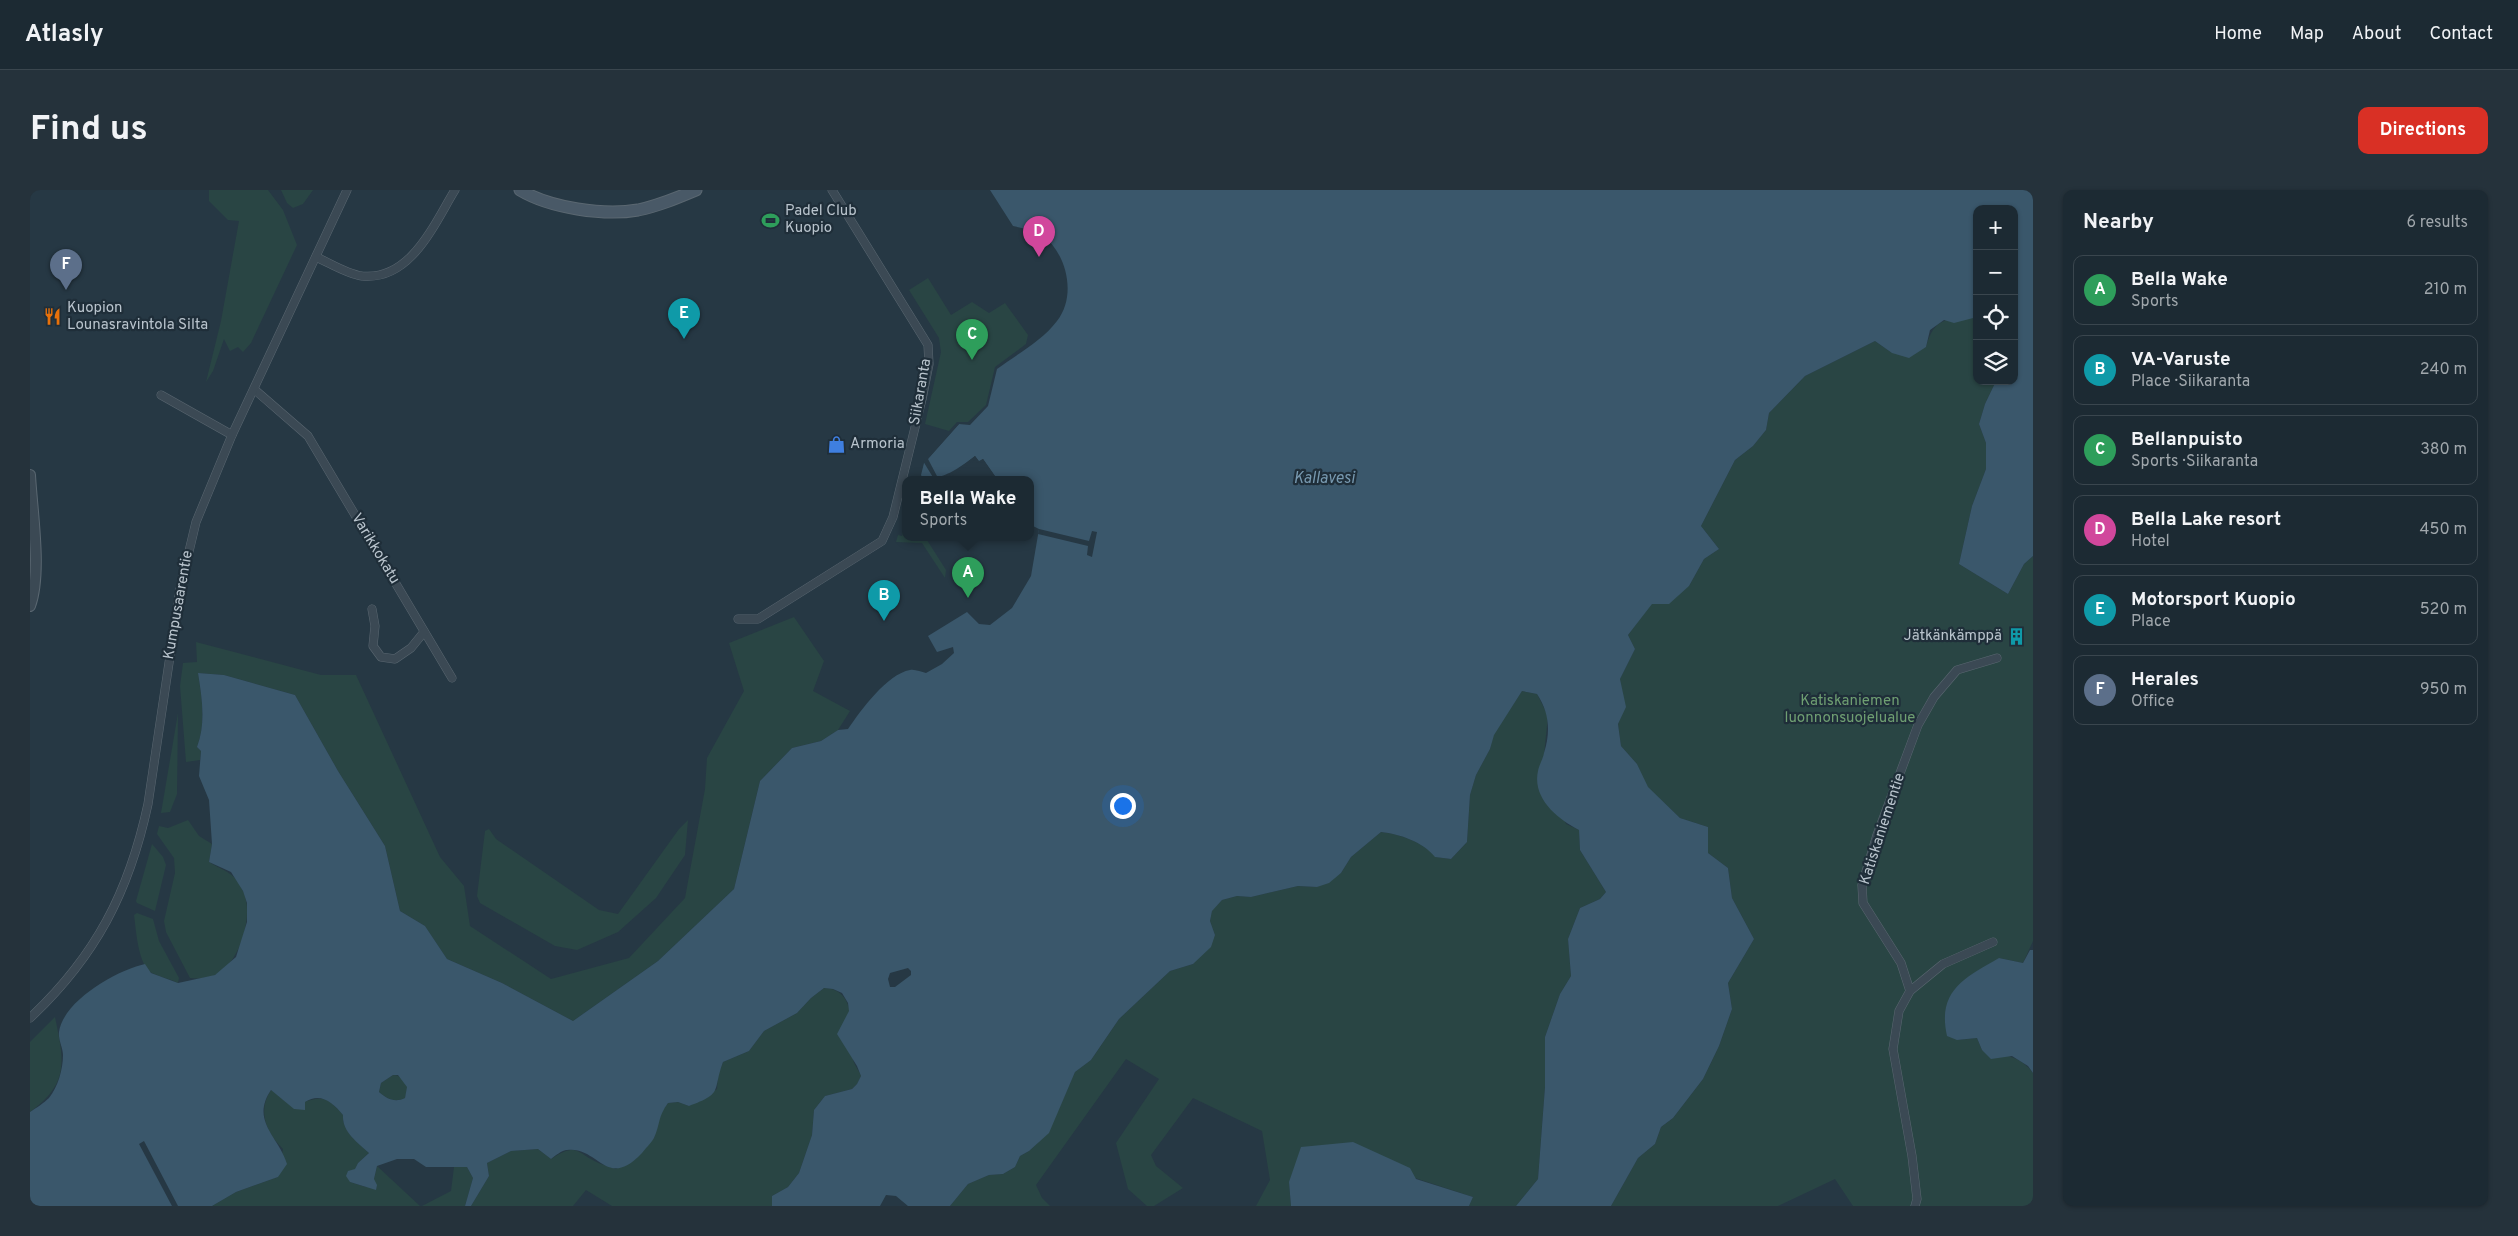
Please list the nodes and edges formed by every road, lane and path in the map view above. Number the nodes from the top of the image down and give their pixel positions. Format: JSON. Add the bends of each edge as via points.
{"nodes":[{"id":1,"x":347,"y":190,"type":"edge"},
{"id":2,"x":455,"y":190,"type":"edge"},
{"id":3,"x":520,"y":190,"type":"edge"},
{"id":4,"x":696,"y":190,"type":"edge"},
{"id":5,"x":832,"y":190,"type":"edge"},
{"id":6,"x":316,"y":257,"type":"junction"},
{"id":7,"x":255,"y":390,"type":"junction"},
{"id":8,"x":161,"y":395,"type":"dead end"},
{"id":9,"x":232,"y":436,"type":"junction"},
{"id":10,"x":30,"y":475,"type":"edge"},
{"id":11,"x":904,"y":476,"type":"edge"},
{"id":12,"x":902,"y":485,"type":"edge"},
{"id":13,"x":30,"y":606,"type":"edge"},
{"id":14,"x":372,"y":609,"type":"dead end"},
{"id":15,"x":738,"y":620,"type":"dead end"},
{"id":16,"x":424,"y":632,"type":"junction"},
{"id":17,"x":1997,"y":658,"type":"dead end"},
{"id":18,"x":452,"y":678,"type":"dead end"},
{"id":19,"x":1993,"y":942,"type":"dead end"},
{"id":20,"x":1910,"y":990,"type":"junction"},
{"id":21,"x":30,"y":1018,"type":"edge"},
{"id":22,"x":1915,"y":1206,"type":"edge"}],
"edges":[{"from":1,"to":6,"type":"street","name":"Kumpusaarentie"},
{"from":2,"to":6,"type":"street","via":[[422,244],[398,268],[362,276]]},
{"from":3,"to":4,"type":"main road","via":[[561,207],[608,211],[663,204]]},
{"from":5,"to":11,"type":"street","name":"Siikaranta","via":[[928,345],[929,364]]},
{"from":6,"to":7,"type":"street","name":"Kumpusaarentie"},
{"from":7,"to":9,"type":"street","name":"Kumpusaarentie"},
{"from":7,"to":16,"type":"street","name":"Varikkokatu","via":[[308,436]]},
{"from":8,"to":9,"type":"street"},
{"from":9,"to":21,"type":"street","name":"Kumpusaarentie","via":[[196,522],[184,566],[154,771],[134,859],[121,895],[98,938],[63,984]]},
{"from":10,"to":13,"type":"street","via":[[35,559]]},
{"from":12,"to":15,"type":"street","name":"Siikaranta","via":[[892,523],[882,541],[758,619]]},
{"from":14,"to":16,"type":"street","via":[[375,626],[373,646],[381,656],[395,659],[411,648]]},
{"from":16,"to":18,"type":"street","name":"Varikkokatu"},
{"from":17,"to":20,"type":"street","name":"Katiskaniementie","via":[[1957,670],[1934,697],[1918,725],[1877,835],[1862,886],[1864,903],[1901,963]]},
{"from":19,"to":20,"type":"street","via":[[1943,964]]},
{"from":20,"to":22,"type":"street","via":[[1899,1011],[1893,1049],[1912,1156]]}]}
